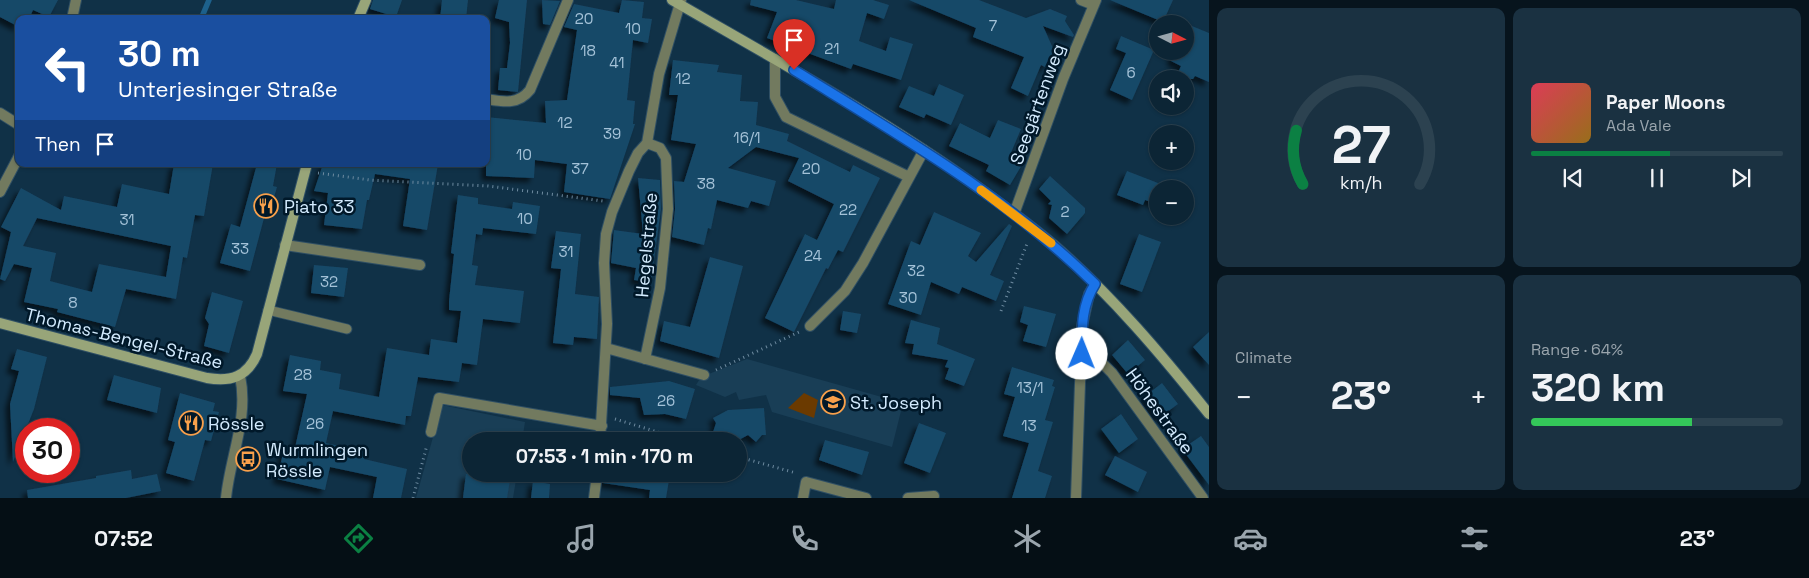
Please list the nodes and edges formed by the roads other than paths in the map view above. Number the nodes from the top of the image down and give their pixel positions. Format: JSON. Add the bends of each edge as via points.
{"nodes":[{"id":1,"x":76,"y":0,"type":"edge"},
{"id":2,"x":366,"y":0,"type":"edge"},
{"id":3,"x":568,"y":0,"type":"edge"},
{"id":4,"x":1081,"y":0,"type":"edge"},
{"id":5,"x":678,"y":2,"type":"edge"},
{"id":6,"x":1095,"y":3,"type":"edge"},
{"id":7,"x":73,"y":15,"type":"edge"},
{"id":8,"x":360,"y":15,"type":"edge"},
{"id":9,"x":775,"y":59,"type":"junction"},
{"id":10,"x":490,"y":100,"type":"edge"},
{"id":11,"x":0,"y":113,"type":"edge"},
{"id":12,"x":15,"y":122,"type":"edge"},
{"id":13,"x":647,"y":143,"type":"junction"},
{"id":14,"x":924,"y":150,"type":"junction"},
{"id":15,"x":15,"y":164,"type":"edge"},
{"id":16,"x":306,"y":168,"type":"edge"},
{"id":17,"x":909,"y":177,"type":"junction"},
{"id":18,"x":0,"y":192,"type":"edge"},
{"id":19,"x":1014,"y":214,"type":"junction"},
{"id":20,"x":285,"y":246,"type":"junction"},
{"id":21,"x":420,"y":265,"type":"dead end"},
{"id":22,"x":1095,"y":284,"type":"junction"},
{"id":23,"x":268,"y":310,"type":"junction"},
{"id":24,"x":0,"y":323,"type":"edge"},
{"id":25,"x":810,"y":326,"type":"road end"},
{"id":26,"x":347,"y":330,"type":"dead end"},
{"id":27,"x":606,"y":348,"type":"junction"},
{"id":28,"x":1082,"y":354,"type":"junction"},
{"id":29,"x":645,"y":359,"type":"junction"},
{"id":30,"x":704,"y":375,"type":"road end"},
{"id":31,"x":240,"y":376,"type":"junction"},
{"id":32,"x":1209,"y":414,"type":"edge"},
{"id":33,"x":602,"y":426,"type":"junction"},
{"id":34,"x":430,"y":432,"type":"road end"},
{"id":35,"x":601,"y":432,"type":"edge"},
{"id":36,"x":596,"y":482,"type":"edge"},
{"id":37,"x":934,"y":496,"type":"dead end"},
{"id":38,"x":225,"y":497,"type":"edge"},
{"id":39,"x":594,"y":498,"type":"edge"},
{"id":40,"x":803,"y":498,"type":"edge"},
{"id":41,"x":866,"y":498,"type":"edge"},
{"id":42,"x":908,"y":498,"type":"edge"},
{"id":43,"x":1076,"y":498,"type":"edge"},
{"id":44,"x":1203,"y":498,"type":"edge"}],
"edges":[{"from":1,"to":7,"type":"street"},
{"from":2,"to":8,"type":"main road"},
{"from":3,"to":10,"type":"street","via":[[524,98],[516,102]]},
{"from":4,"to":6,"type":"street","name":"Seegärtenweg"},
{"from":5,"to":9,"type":"main road"},
{"from":5,"to":13,"type":"street","name":"Hegelstraße","via":[[659,74]]},
{"from":6,"to":19,"type":"street","name":"Seegärtenweg","via":[[1063,79]]},
{"from":9,"to":14,"type":"main road"},
{"from":9,"to":17,"type":"street","via":[[774,97],[786,117]]},
{"from":11,"to":12,"type":"street"},
{"from":13,"to":27,"type":"street","name":"Hegelstraße","via":[[638,153],[609,222],[605,247]]},
{"from":13,"to":29,"type":"street","name":"Hegelstraße","via":[[660,148],[666,158],[668,200],[664,261]]},
{"from":14,"to":17,"type":"street"},
{"from":14,"to":19,"type":"main road"},
{"from":15,"to":18,"type":"street"},
{"from":16,"to":20,"type":"main road"},
{"from":17,"to":25,"type":"street","via":[[845,291]]},
{"from":19,"to":22,"type":"main road"},
{"from":20,"to":21,"type":"street"},
{"from":20,"to":23,"type":"main road"},
{"from":22,"to":28,"type":"street","via":[[1084,313]]},
{"from":22,"to":32,"type":"main road","via":[[1140,330]]},
{"from":23,"to":26,"type":"lane"},
{"from":23,"to":31,"type":"main road","via":[[255,359]]},
{"from":24,"to":31,"type":"main road","name":"Thomas-Bengel-Straße","via":[[207,378],[225,380]]},
{"from":27,"to":29,"type":"street"},
{"from":27,"to":33,"type":"street","name":"Hegelstraße"},
{"from":28,"to":43,"type":"street"},
{"from":28,"to":44,"type":"street","name":"Höhestraße","via":[[1104,364]]},
{"from":29,"to":30,"type":"street"},
{"from":31,"to":38,"type":"street","via":[[241,423]]},
{"from":33,"to":34,"type":"street","via":[[439,398]]},
{"from":33,"to":35,"type":"street","name":"Hegelstraße"},
{"from":36,"to":39,"type":"street"},
{"from":37,"to":42,"type":"street"},
{"from":40,"to":41,"type":"street","via":[[806,482]]}]}
